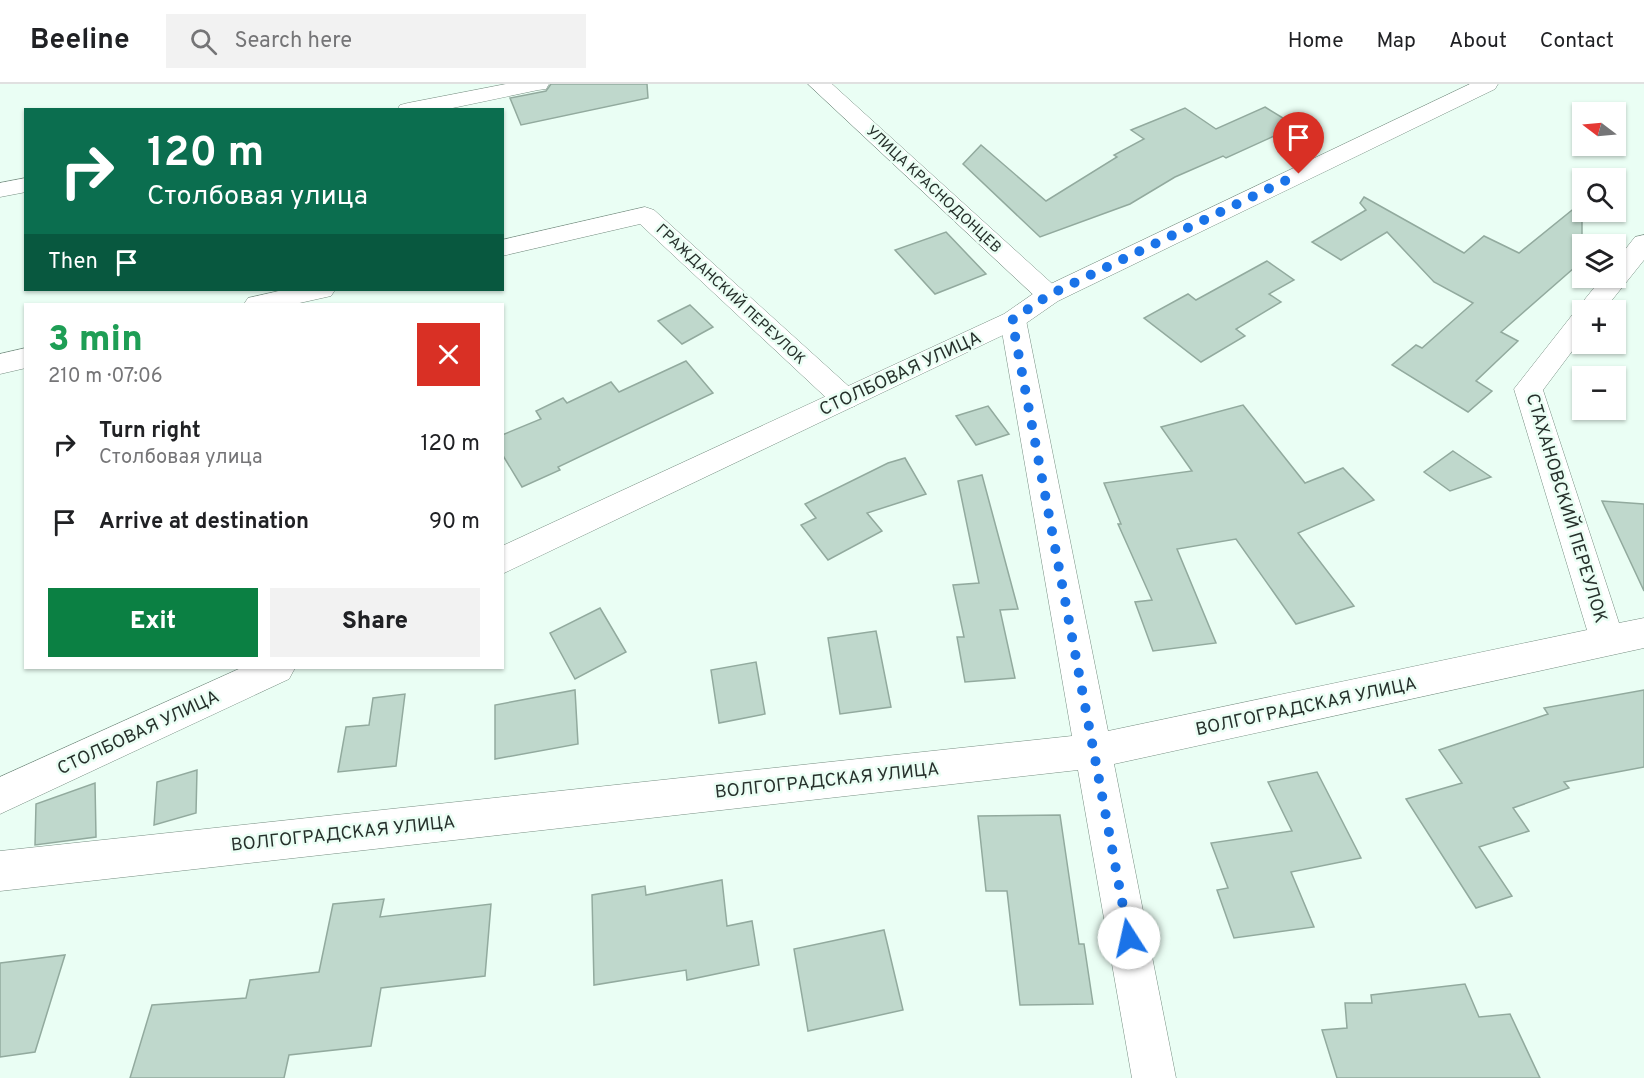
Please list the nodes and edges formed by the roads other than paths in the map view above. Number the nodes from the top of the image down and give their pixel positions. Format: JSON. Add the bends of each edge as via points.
{"nodes":[{"id":1,"x":538,"y":84,"type":"edge"},
{"id":2,"x":819,"y":84,"type":"edge"},
{"id":3,"x":1487,"y":84,"type":"edge"},
{"id":4,"x":418,"y":108,"type":"edge"},
{"id":5,"x":24,"y":185,"type":"edge"},
{"id":6,"x":0,"y":190,"type":"edge"},
{"id":7,"x":1644,"y":243,"type":"edge"},
{"id":8,"x":504,"y":248,"type":"edge"},
{"id":9,"x":317,"y":291,"type":"edge"},
{"id":10,"x":1049,"y":295,"type":"junction"},
{"id":11,"x":1598,"y":300,"type":"edge"},
{"id":12,"x":262,"y":303,"type":"edge"},
{"id":13,"x":1012,"y":320,"type":"junction"},
{"id":14,"x":1572,"y":333,"type":"edge"},
{"id":15,"x":24,"y":358,"type":"edge"},
{"id":16,"x":0,"y":364,"type":"edge"},
{"id":17,"x":845,"y":399,"type":"junction"},
{"id":18,"x":504,"y":560,"type":"edge"},
{"id":19,"x":1644,"y":633,"type":"edge"},
{"id":20,"x":1606,"y":641,"type":"junction"},
{"id":21,"x":275,"y":669,"type":"edge"},
{"id":22,"x":1095,"y":751,"type":"junction"},
{"id":23,"x":0,"y":796,"type":"edge"},
{"id":24,"x":0,"y":871,"type":"edge"},
{"id":25,"x":1154,"y":1078,"type":"edge"}],
"edges":[{"from":1,"to":4,"type":"street"},
{"from":2,"to":10,"type":"street","name":"УЛИЦА КРАСНОДОНЦЕВ"},
{"from":3,"to":10,"type":"street","name":"СТОЛБОВАЯ УЛИЦА"},
{"from":5,"to":6,"type":"street"},
{"from":7,"to":11,"type":"street"},
{"from":8,"to":17,"type":"street","name":"ГРАЖДАНСКИЙ ПЕРЕУЛОК","via":[[645,215]]},
{"from":9,"to":12,"type":"street"},
{"from":10,"to":13,"type":"street","name":"СТОЛБОВАЯ УЛИЦА"},
{"from":13,"to":17,"type":"street","name":"СТОЛБОВАЯ УЛИЦА"},
{"from":13,"to":22,"type":"street"},
{"from":14,"to":20,"type":"street","name":"СТАХАНОВСКИЙ ПЕРЕУЛОК","via":[[1528,389]]},
{"from":15,"to":16,"type":"street"},
{"from":17,"to":18,"type":"street","name":"СТОЛБОВАЯ УЛИЦА"},
{"from":19,"to":20,"type":"street","name":"ВОЛГОГРАДСКАЯ УЛИЦА"},
{"from":20,"to":22,"type":"street","name":"ВОЛГОГРАДСКАЯ УЛИЦА"},
{"from":21,"to":23,"type":"street","name":"СТОЛБОВАЯ УЛИЦА"},
{"from":22,"to":24,"type":"street","name":"ВОЛГОГРАДСКАЯ УЛИЦА"},
{"from":22,"to":25,"type":"street"}]}
